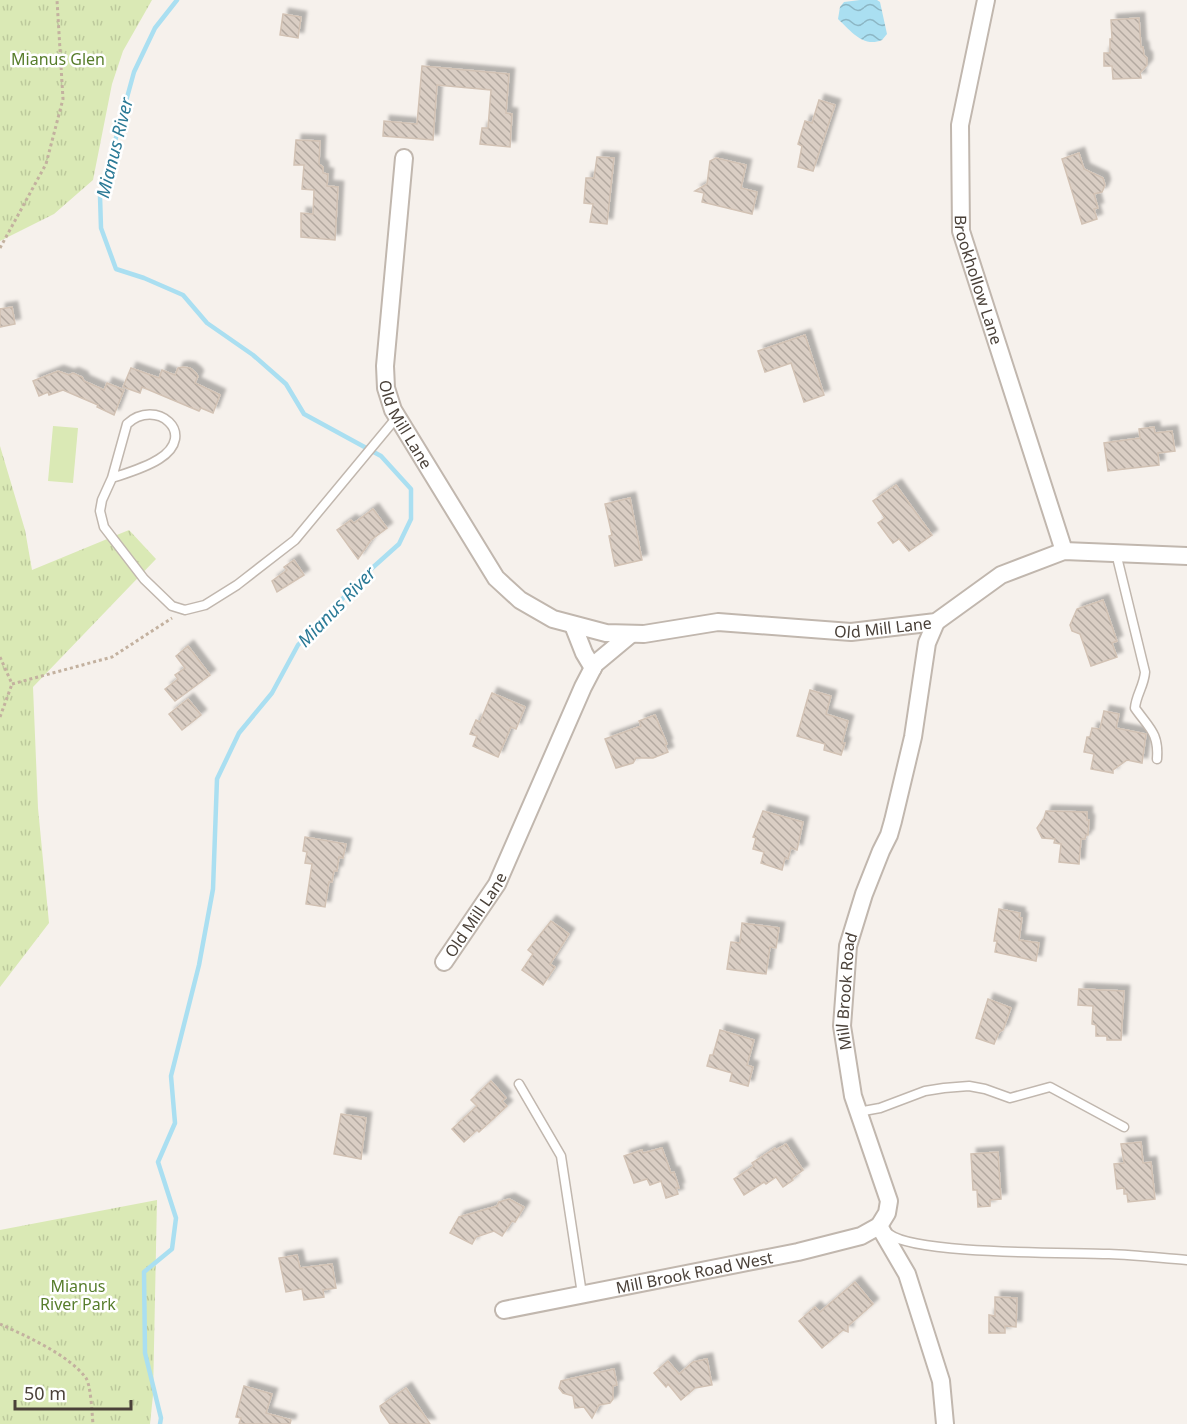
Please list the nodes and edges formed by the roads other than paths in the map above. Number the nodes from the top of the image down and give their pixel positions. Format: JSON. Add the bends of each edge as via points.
{"nodes":[{"id":1,"x":986,"y":0,"type":"edge"},
{"id":2,"x":404,"y":158,"type":"dead end"},
{"id":3,"x":397,"y":417,"type":"junction"},
{"id":4,"x":112,"y":478,"type":"junction"},
{"id":5,"x":1064,"y":551,"type":"junction"},
{"id":6,"x":1116,"y":553,"type":"junction"},
{"id":7,"x":1187,"y":556,"type":"edge"},
{"id":8,"x":936,"y":622,"type":"junction"},
{"id":9,"x":573,"y":625,"type":"junction"},
{"id":10,"x":631,"y":634,"type":"junction"},
{"id":11,"x":593,"y":668,"type":"junction"},
{"id":12,"x":1157,"y":759,"type":"dead end"},
{"id":13,"x":444,"y":962,"type":"dead end"},
{"id":14,"x":519,"y":1084,"type":"dead end"},
{"id":15,"x":857,"y":1112,"type":"junction"},
{"id":16,"x":1124,"y":1127,"type":"dead end"},
{"id":17,"x":879,"y":1226,"type":"junction"},
{"id":18,"x":1187,"y":1260,"type":"edge"},
{"id":19,"x":582,"y":1294,"type":"junction"},
{"id":20,"x":504,"y":1310,"type":"dead end"},
{"id":21,"x":945,"y":1424,"type":"edge"}],
"edges":[{"from":1,"to":5,"type":"street","name":"Brookhollow Lane","via":[[960,125],[961,231]]},
{"from":2,"to":3,"type":"street","name":"Old Mill Lane","via":[[385,366],[386,388]]},
{"from":3,"to":4,"type":"lane","via":[[295,540],[237,585],[205,605],[185,610],[172,606],[144,579],[104,527],[100,511]]},
{"from":3,"to":9,"type":"street","name":"Old Mill Lane","via":[[496,578],[520,600],[553,620]]},
{"from":4,"to":4,"type":"lane","via":[[122,437],[133,418],[147,414],[164,418],[172,425],[176,433],[174,443],[160,458]]},
{"from":5,"to":6,"type":"street","name":"Old Mill Lane"},
{"from":5,"to":8,"type":"street","name":"Old Mill Lane","via":[[1001,575]]},
{"from":6,"to":7,"type":"street","name":"Old Mill Lane"},
{"from":6,"to":12,"type":"lane","via":[[1145,672],[1135,708],[1156,737]]},
{"from":8,"to":10,"type":"street","name":"Old Mill Lane","via":[[851,632],[718,622]]},
{"from":8,"to":15,"type":"street","name":"Mill Brook Road","via":[[927,643],[913,737],[893,821],[848,946],[842,1026]]},
{"from":9,"to":10,"type":"street","name":"Old Mill Lane"},
{"from":9,"to":11,"type":"street"},
{"from":10,"to":11,"type":"street","name":"Old Mill Lane"},
{"from":11,"to":13,"type":"street","name":"Old Mill Lane","via":[[497,884]]},
{"from":14,"to":19,"type":"lane","via":[[561,1156]]},
{"from":15,"to":16,"type":"lane","via":[[944,1088],[969,1086],[1010,1098],[1050,1087]]},
{"from":15,"to":17,"type":"street","name":"Mill Brook Road","via":[[889,1201]]},
{"from":17,"to":18,"type":"lane","via":[[903,1242],[959,1249]]},
{"from":17,"to":19,"type":"street","name":"Mill Brook Road West","via":[[861,1236],[798,1252]]},
{"from":17,"to":21,"type":"street","via":[[907,1274],[941,1381]]},
{"from":19,"to":20,"type":"street","name":"Mill Brook Road West"}]}
